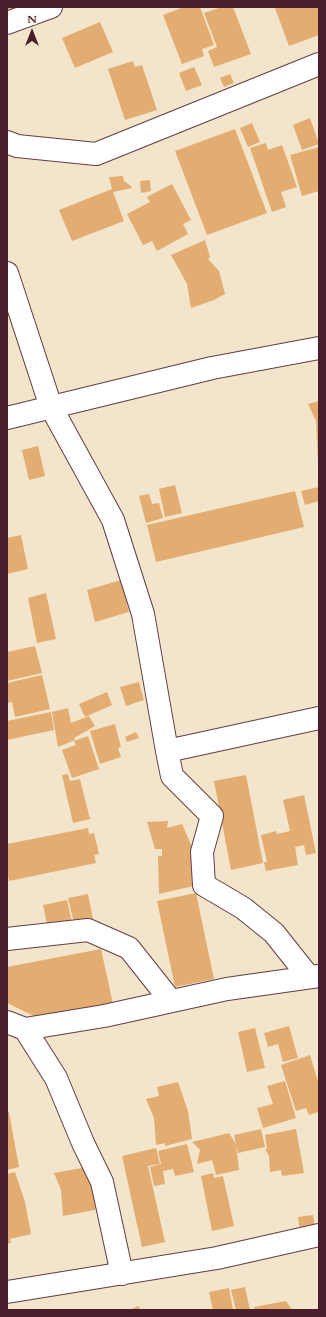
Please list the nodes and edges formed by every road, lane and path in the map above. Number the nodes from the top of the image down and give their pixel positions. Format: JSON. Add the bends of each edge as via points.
{"nodes":[{"id":1,"x":51,"y":7,"type":"edge"},
{"id":2,"x":7,"y":22,"type":"edge"},
{"id":3,"x":319,"y":64,"type":"edge"},
{"id":4,"x":7,"y":142,"type":"edge"},
{"id":5,"x":7,"y":273,"type":"edge"},
{"id":6,"x":319,"y":348,"type":"edge"},
{"id":7,"x":51,"y":407,"type":"junction"},
{"id":8,"x":7,"y":418,"type":"edge"},
{"id":9,"x":319,"y":718,"type":"edge"},
{"id":10,"x":167,"y":751,"type":"junction"},
{"id":11,"x":7,"y":939,"type":"edge"},
{"id":12,"x":314,"y":976,"type":"edge"},
{"id":13,"x":171,"y":1001,"type":"junction"},
{"id":14,"x":16,"y":1026,"type":"edge"},
{"id":15,"x":319,"y":1235,"type":"edge"},
{"id":16,"x":122,"y":1274,"type":"junction"},
{"id":17,"x":7,"y":1292,"type":"edge"}],
"edges":[{"from":1,"to":2,"type":"street"},
{"from":3,"to":4,"type":"street","via":[[96,154],[17,146]]},
{"from":5,"to":7,"type":"street"},
{"from":6,"to":7,"type":"street","via":[[212,368]]},
{"from":7,"to":8,"type":"street"},
{"from":7,"to":10,"type":"street","via":[[113,520],[143,614]]},
{"from":9,"to":10,"type":"street"},
{"from":10,"to":12,"type":"street","via":[[172,776],[212,816],[202,852],[204,885],[243,908],[274,933]]},
{"from":11,"to":13,"type":"street","via":[[88,930],[129,948]]},
{"from":12,"to":13,"type":"street","via":[[227,989]]},
{"from":13,"to":14,"type":"street","via":[[104,1016]]},
{"from":14,"to":16,"type":"street","via":[[56,1078],[102,1182]]},
{"from":15,"to":16,"type":"street","via":[[217,1258]]},
{"from":16,"to":17,"type":"street"}]}
